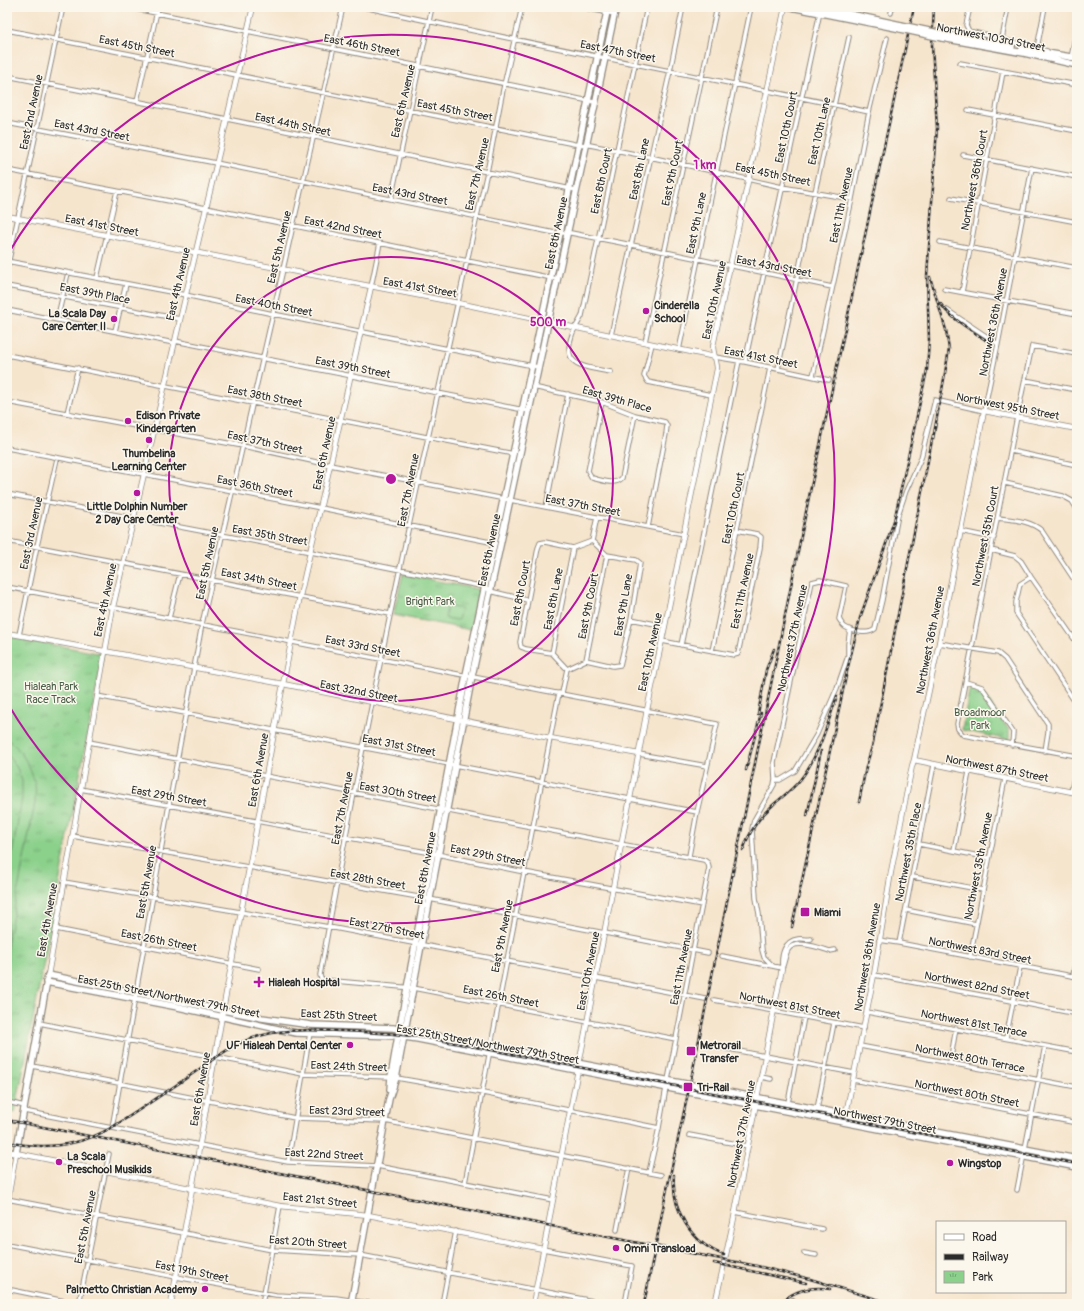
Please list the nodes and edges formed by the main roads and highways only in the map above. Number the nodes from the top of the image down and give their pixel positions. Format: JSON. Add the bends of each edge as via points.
{"nodes":[{"id":1,"x":616,"y":7,"type":"edge"},
{"id":2,"x":791,"y":7,"type":"edge"},
{"id":3,"x":608,"y":9,"type":"edge"},
{"id":4,"x":820,"y":9,"type":"edge"},
{"id":5,"x":943,"y":36,"type":"junction"},
{"id":6,"x":601,"y":57,"type":"junction"},
{"id":7,"x":1074,"y":57,"type":"edge"},
{"id":8,"x":1077,"y":65,"type":"edge"},
{"id":9,"x":507,"y":499,"type":"junction"},
{"id":10,"x":469,"y":675,"type":"junction"},
{"id":11,"x":47,"y":978,"type":"joint"},
{"id":12,"x":222,"y":1013,"type":"junction"},
{"id":13,"x":402,"y":1029,"type":"junction"},
{"id":14,"x":401,"y":1037,"type":"junction"},
{"id":15,"x":633,"y":1073,"type":"junction"},
{"id":16,"x":632,"y":1081,"type":"junction"},
{"id":17,"x":690,"y":1084,"type":"joint"},
{"id":18,"x":689,"y":1092,"type":"joint"},
{"id":19,"x":7,"y":1152,"type":"edge"},
{"id":20,"x":16,"y":1153,"type":"joint"},
{"id":21,"x":1077,"y":1159,"type":"edge"},
{"id":22,"x":1077,"y":1167,"type":"edge"},
{"id":23,"x":351,"y":1302,"type":"edge"}],
"edges":[{"from":1,"to":6,"type":"main road","name":"East 8th Avenue"},
{"from":2,"to":4,"type":"main road","name":"Northwest 103rd Street"},
{"from":3,"to":6,"type":"main road","name":"East 8th Avenue"},
{"from":4,"to":5,"type":"main road","name":"Northwest 103rd Street","bridge":true},
{"from":5,"to":7,"type":"main road","name":"Northwest 103rd Street"},
{"from":5,"to":8,"type":"main road","name":"Northwest 103rd Street"},
{"from":6,"to":9,"type":"main road","name":"East 8th Avenue"},
{"from":9,"to":10,"type":"main road","name":"East 8th Avenue","via":[[490,591]]},
{"from":9,"to":10,"type":"main road","name":"East 8th Avenue","via":[[494,543]]},
{"from":10,"to":13,"type":"main road","name":"East 8th Avenue"},
{"from":11,"to":12,"type":"main road","name":"East 25th Street/Northwest 79th Street"},
{"from":11,"to":20,"type":"main road","name":"East 4th Avenue"},
{"from":12,"to":13,"type":"main road","name":"East 25th Street","via":[[311,1025]]},
{"from":12,"to":14,"type":"main road","name":"East 25th Street/Northwest 79th Street","via":[[285,1031]]},
{"from":13,"to":14,"type":"main road","name":"East 8th Avenue"},
{"from":13,"to":15,"type":"main road","name":"East 25th Street"},
{"from":14,"to":16,"type":"main road","name":"East 25th Street/Northwest 79th Street"},
{"from":14,"to":23,"type":"main road","name":"East 8th Avenue"},
{"from":15,"to":16,"type":"main road"},
{"from":15,"to":17,"type":"main road","name":"East 25th Street"},
{"from":16,"to":18,"type":"main road","name":"East 25th Street/Northwest 79th Street"},
{"from":17,"to":21,"type":"main road","name":"Northwest 79th Street"},
{"from":18,"to":22,"type":"main road","name":"Northwest 79th Street"},
{"from":19,"to":20,"type":"main road","name":"East 21st Street"}]}
